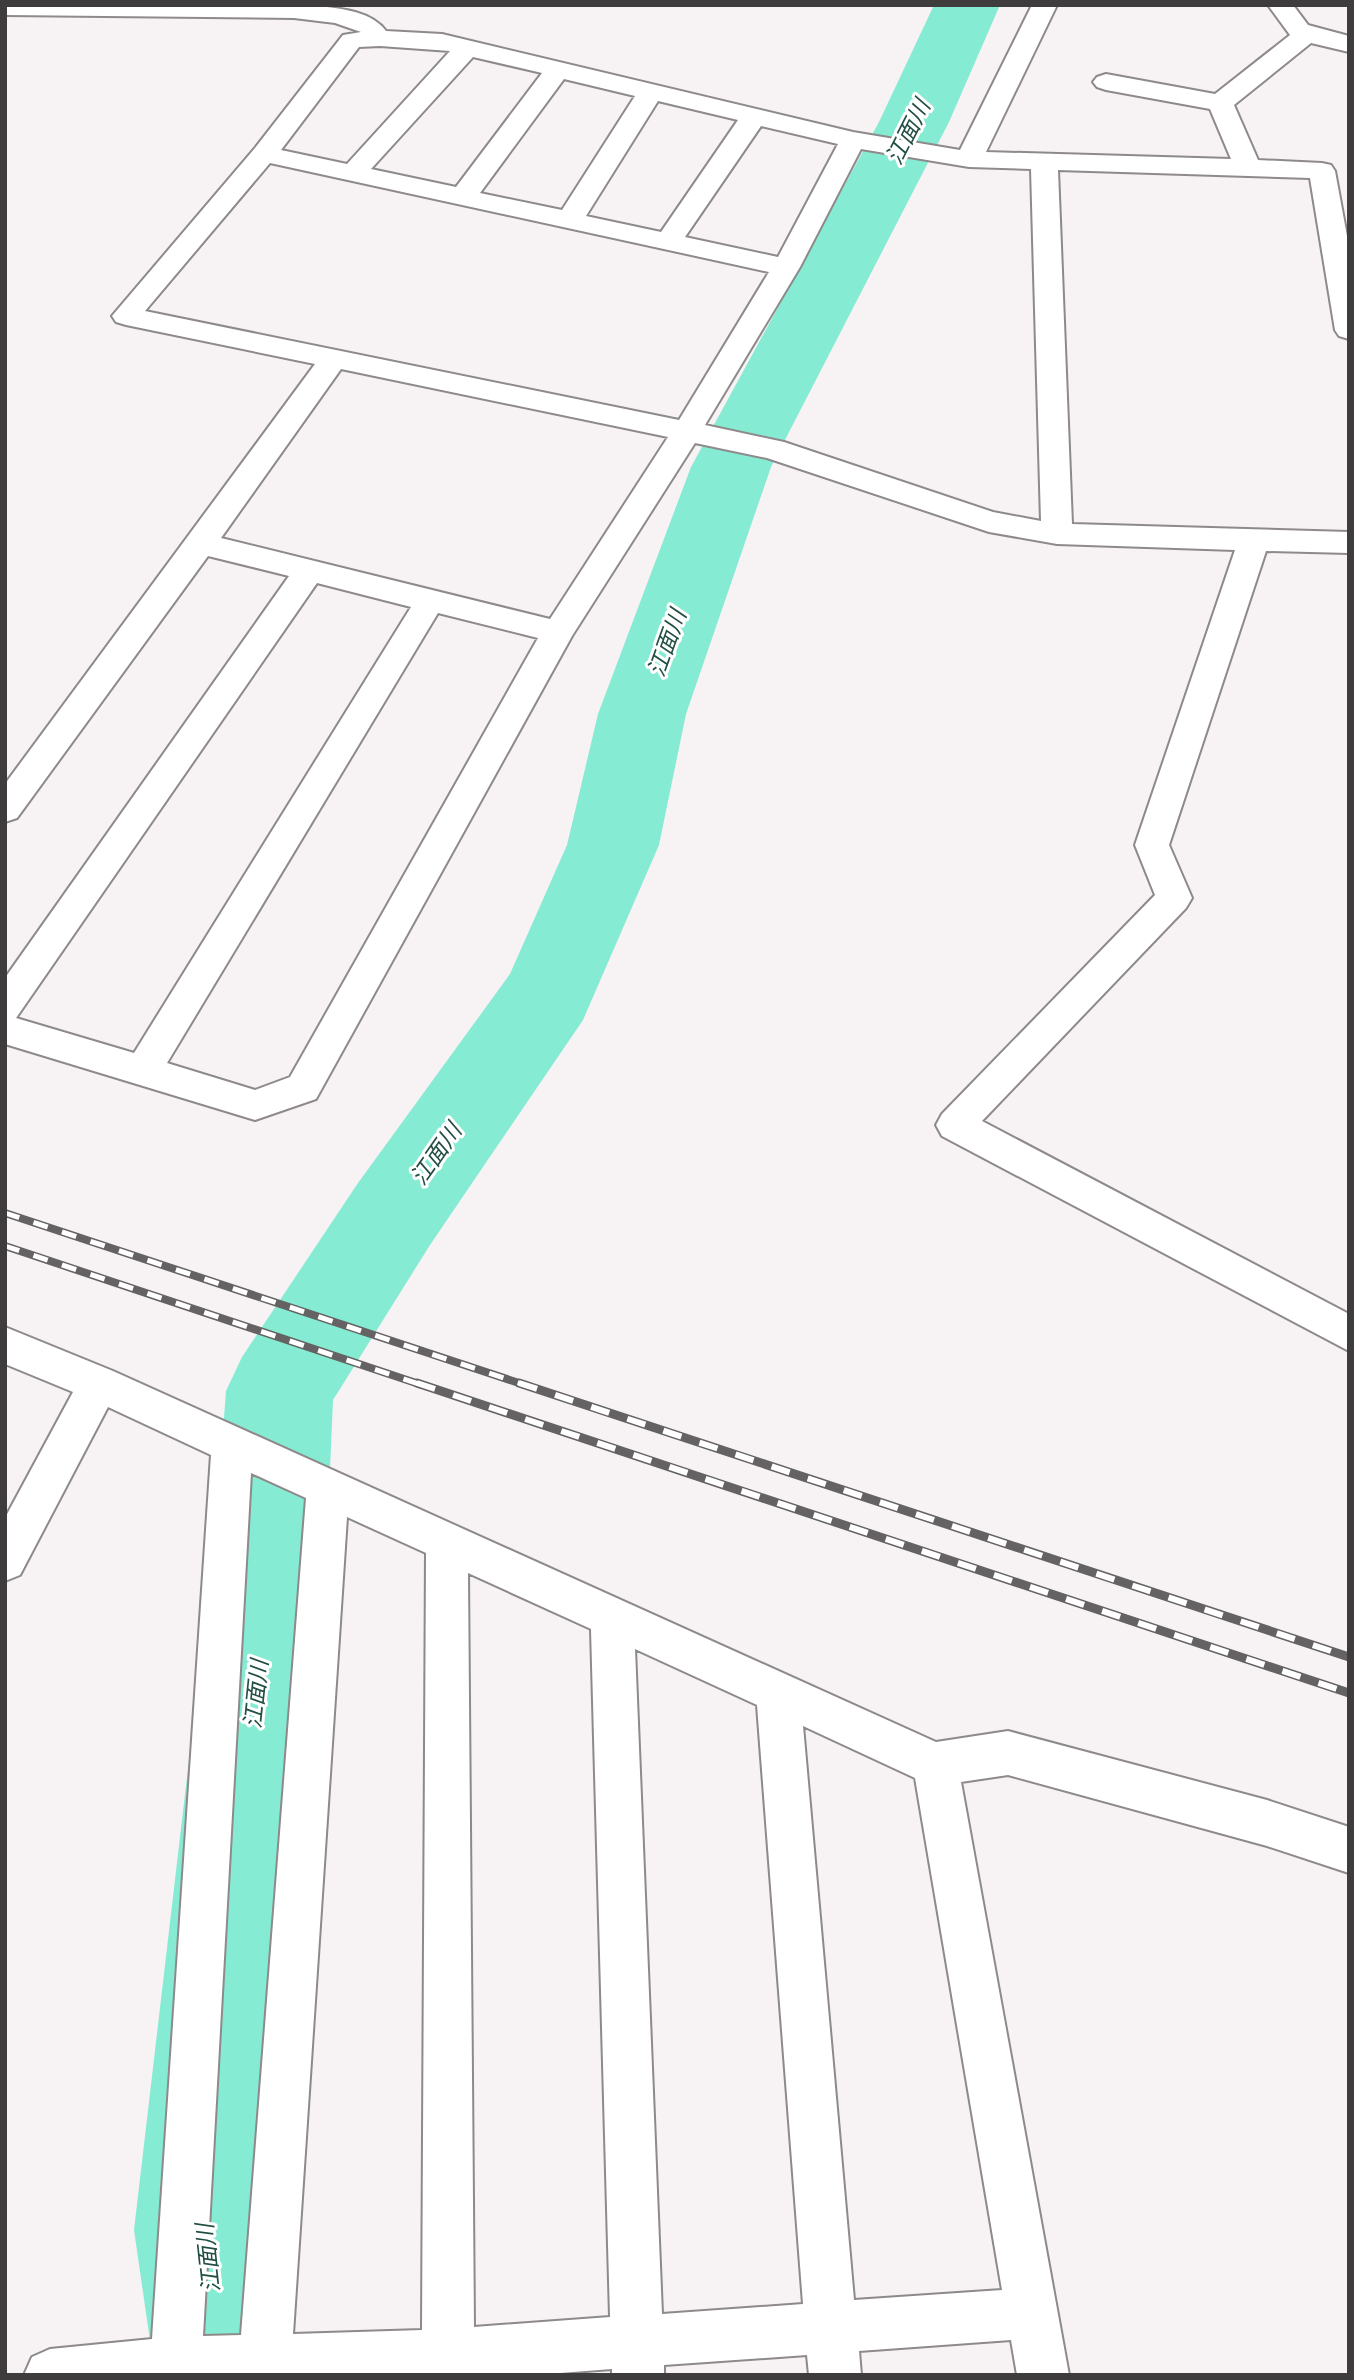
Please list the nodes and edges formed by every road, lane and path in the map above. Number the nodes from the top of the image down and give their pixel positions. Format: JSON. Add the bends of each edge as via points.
{"nodes":[{"id":1,"x":1045,"y":5,"type":"edge"},
{"id":2,"x":1280,"y":5,"type":"edge"},
{"id":3,"x":5,"y":8,"type":"edge"},
{"id":4,"x":296,"y":8,"type":"edge"},
{"id":5,"x":1306,"y":35,"type":"junction"},
{"id":6,"x":379,"y":39,"type":"junction"},
{"id":7,"x":1349,"y":44,"type":"edge"},
{"id":8,"x":467,"y":48,"type":"junction"},
{"id":9,"x":558,"y":69,"type":"junction"},
{"id":10,"x":1106,"y":82,"type":"dead end"},
{"id":11,"x":651,"y":91,"type":"junction"},
{"id":12,"x":1220,"y":103,"type":"junction"},
{"id":13,"x":755,"y":115,"type":"junction"},
{"id":14,"x":853,"y":140,"type":"junction"},
{"id":15,"x":264,"y":154,"type":"junction"},
{"id":16,"x":969,"y":159,"type":"junction"},
{"id":17,"x":1044,"y":162,"type":"junction"},
{"id":18,"x":1248,"y":167,"type":"junction"},
{"id":19,"x":1335,"y":172,"type":"edge"},
{"id":20,"x":353,"y":173,"type":"junction"},
{"id":21,"x":463,"y":197,"type":"junction"},
{"id":22,"x":570,"y":220,"type":"junction"},
{"id":23,"x":668,"y":241,"type":"junction"},
{"id":24,"x":786,"y":267,"type":"junction"},
{"id":25,"x":1349,"y":330,"type":"edge"},
{"id":26,"x":334,"y":359,"type":"junction"},
{"id":27,"x":702,"y":436,"type":"junction"},
{"id":28,"x":1057,"y":534,"type":"junction"},
{"id":29,"x":1254,"y":540,"type":"junction"},
{"id":30,"x":1349,"y":543,"type":"edge"},
{"id":31,"x":201,"y":544,"type":"junction"},
{"id":32,"x":309,"y":571,"type":"junction"},
{"id":33,"x":430,"y":601,"type":"junction"},
{"id":34,"x":558,"y":632,"type":"junction"},
{"id":35,"x":5,"y":809,"type":"edge"},
{"id":36,"x":5,"y":1007,"type":"edge"},
{"id":37,"x":5,"y":1029,"type":"edge"},
{"id":38,"x":143,"y":1070,"type":"junction"},
{"id":39,"x":1349,"y":1334,"type":"edge"},
{"id":40,"x":5,"y":1345,"type":"edge"},
{"id":41,"x":99,"y":1384,"type":"junction"},
{"id":42,"x":232,"y":1445,"type":"junction"},
{"id":43,"x":328,"y":1488,"type":"junction"},
{"id":44,"x":447,"y":1543,"type":"junction"},
{"id":45,"x":5,"y":1562,"type":"edge"},
{"id":46,"x":612,"y":1618,"type":"junction"},
{"id":47,"x":778,"y":1693,"type":"junction"},
{"id":48,"x":935,"y":1764,"type":"junction"},
{"id":49,"x":1349,"y":1850,"type":"edge"},
{"id":50,"x":1034,"y":2314,"type":"junction"},
{"id":51,"x":833,"y":2351,"type":"edge"},
{"id":52,"x":638,"y":2358,"type":"edge"},
{"id":53,"x":265,"y":2360,"type":"junction"},
{"id":54,"x":429,"y":2362,"type":"edge"},
{"id":55,"x":176,"y":2363,"type":"junction"},
{"id":56,"x":50,"y":2375,"type":"edge"},
{"id":57,"x":1043,"y":2375,"type":"edge"}],
"edges":[{"from":1,"to":16,"type":"street"},
{"from":2,"to":5,"type":"street","via":[[1288,24]]},
{"from":3,"to":4,"type":"street"},
{"from":4,"to":6,"type":"street","via":[[369,25]]},
{"from":5,"to":7,"type":"street"},
{"from":5,"to":12,"type":"street"},
{"from":6,"to":8,"type":"street"},
{"from":6,"to":15,"type":"street","via":[[352,40]]},
{"from":8,"to":9,"type":"street"},
{"from":8,"to":20,"type":"street"},
{"from":9,"to":11,"type":"street"},
{"from":9,"to":21,"type":"street"},
{"from":10,"to":12,"type":"street"},
{"from":11,"to":13,"type":"street"},
{"from":11,"to":22,"type":"street"},
{"from":12,"to":18,"type":"street"},
{"from":13,"to":14,"type":"street"},
{"from":13,"to":23,"type":"street"},
{"from":14,"to":16,"type":"street"},
{"from":14,"to":24,"type":"street"},
{"from":15,"to":20,"type":"street"},
{"from":15,"to":26,"type":"street","via":[[126,316]]},
{"from":16,"to":17,"type":"street"},
{"from":17,"to":18,"type":"street"},
{"from":17,"to":28,"type":"street"},
{"from":18,"to":19,"type":"street"},
{"from":19,"to":25,"type":"street"},
{"from":20,"to":21,"type":"street"},
{"from":21,"to":22,"type":"street"},
{"from":22,"to":23,"type":"street"},
{"from":23,"to":24,"type":"street"},
{"from":24,"to":27,"type":"street"},
{"from":26,"to":27,"type":"street"},
{"from":26,"to":31,"type":"street"},
{"from":27,"to":28,"type":"street","via":[[773,449],[989,522]]},
{"from":27,"to":34,"type":"street"},
{"from":28,"to":29,"type":"street"},
{"from":29,"to":30,"type":"street"},
{"from":29,"to":39,"type":"street","via":[[1152,845],[1174,898],[955,1125]]},
{"from":31,"to":32,"type":"street"},
{"from":31,"to":35,"type":"street"},
{"from":32,"to":33,"type":"street"},
{"from":32,"to":36,"type":"street"},
{"from":33,"to":34,"type":"street"},
{"from":33,"to":38,"type":"street"},
{"from":34,"to":38,"type":"street","via":[[303,1088],[256,1105]]},
{"from":37,"to":38,"type":"street"},
{"from":40,"to":41,"type":"street"},
{"from":41,"to":42,"type":"street"},
{"from":41,"to":45,"type":"street"},
{"from":42,"to":43,"type":"street"},
{"from":42,"to":55,"type":"street"},
{"from":43,"to":44,"type":"street"},
{"from":43,"to":53,"type":"street"},
{"from":44,"to":46,"type":"street"},
{"from":44,"to":54,"type":"street"},
{"from":46,"to":47,"type":"street"},
{"from":46,"to":52,"type":"street"},
{"from":47,"to":48,"type":"street"},
{"from":47,"to":51,"type":"street"},
{"from":48,"to":49,"type":"street","via":[[1008,1753],[1267,1823]]},
{"from":48,"to":50,"type":"street"},
{"from":50,"to":51,"type":"street"},
{"from":50,"to":57,"type":"street"},
{"from":51,"to":52,"type":"street"},
{"from":52,"to":54,"type":"street"},
{"from":53,"to":54,"type":"street"},
{"from":53,"to":55,"type":"street"},
{"from":55,"to":56,"type":"street"}]}
